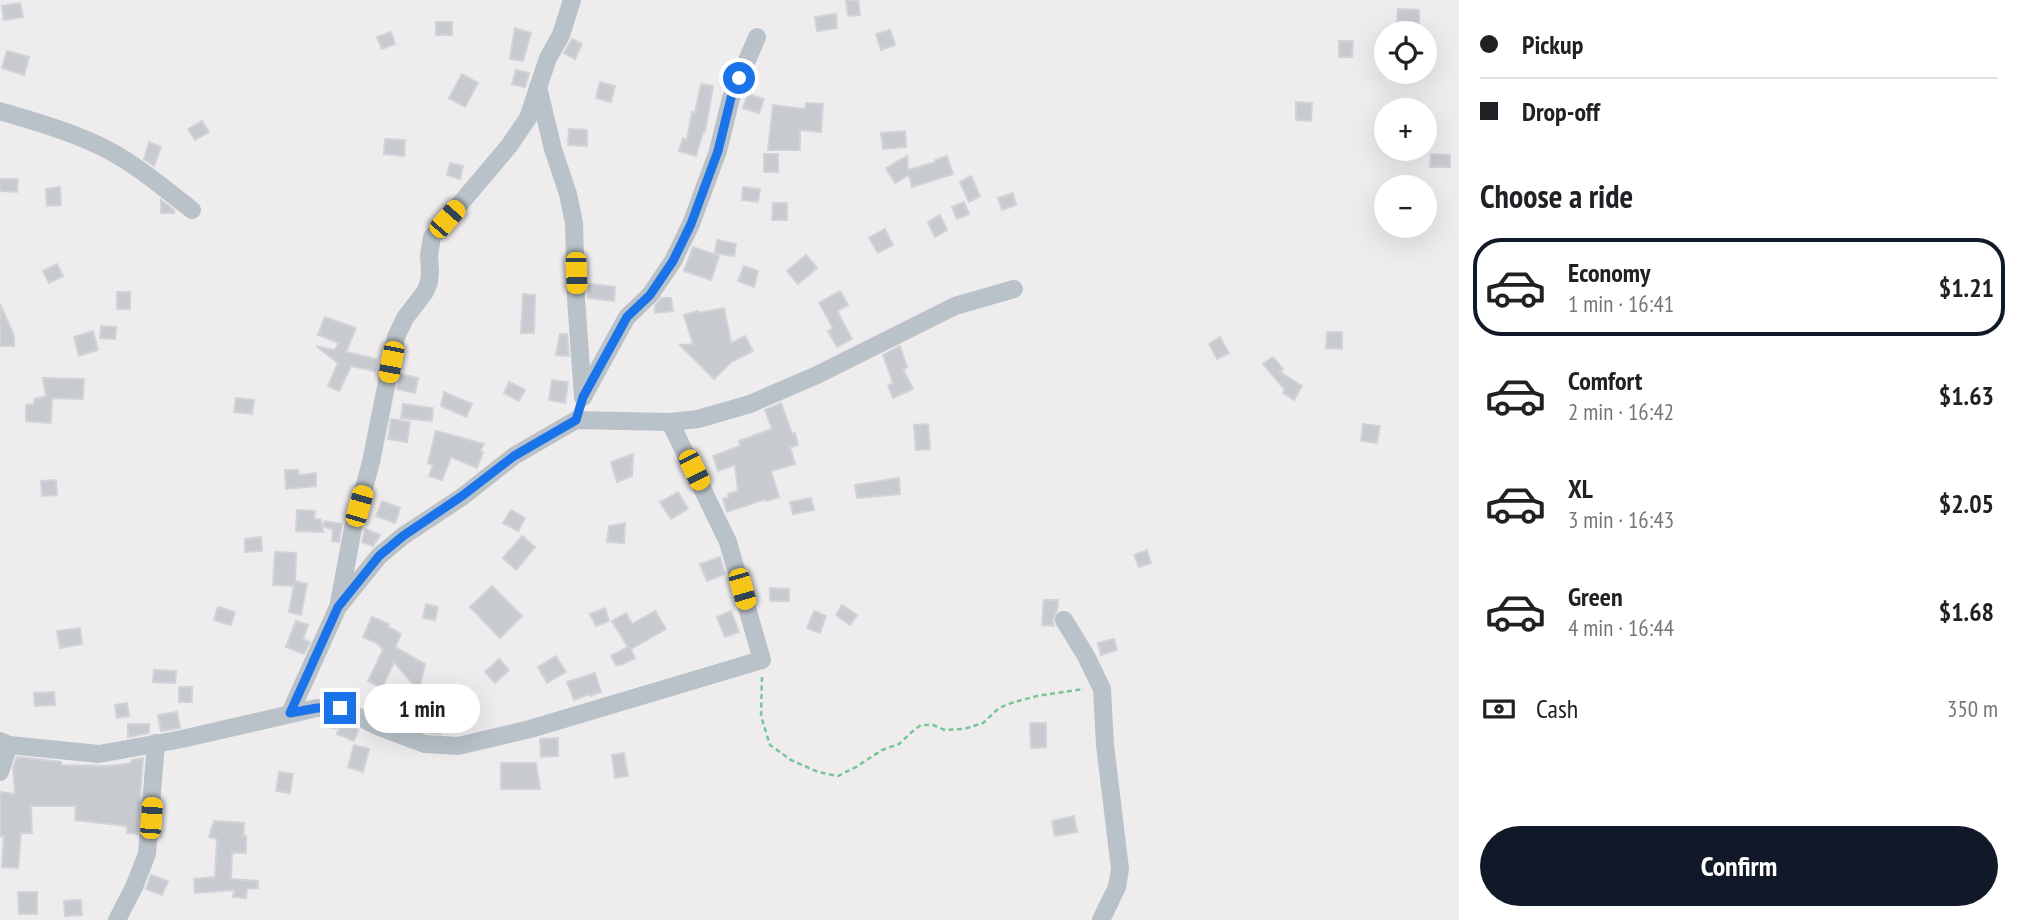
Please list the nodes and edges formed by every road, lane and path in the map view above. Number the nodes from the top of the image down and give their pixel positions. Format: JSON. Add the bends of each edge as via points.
{"nodes":[{"id":1,"x":572,"y":0,"type":"edge"},
{"id":2,"x":757,"y":37,"type":"dead end"},
{"id":3,"x":538,"y":88,"type":"junction"},
{"id":4,"x":0,"y":111,"type":"edge"},
{"id":5,"x":192,"y":210,"type":"dead end"},
{"id":6,"x":1014,"y":289,"type":"dead end"},
{"id":7,"x":583,"y":397,"type":"junction"},
{"id":8,"x":576,"y":420,"type":"junction"},
{"id":9,"x":670,"y":422,"type":"junction"},
{"id":10,"x":338,"y":607,"type":"junction"},
{"id":11,"x":1064,"y":620,"type":"dead end"},
{"id":12,"x":762,"y":660,"type":"junction"},
{"id":13,"x":1102,"y":689,"type":"junction"},
{"id":14,"x":290,"y":713,"type":"junction"},
{"id":15,"x":5,"y":743,"type":"edge"},
{"id":16,"x":156,"y":743,"type":"junction"},
{"id":17,"x":0,"y":772,"type":"edge"},
{"id":18,"x":117,"y":920,"type":"edge"},
{"id":19,"x":1101,"y":920,"type":"edge"}],
"edges":[{"from":1,"to":3,"type":"street"},
{"from":2,"to":7,"type":"street","via":[[731,98],[718,151],[691,224],[650,295],[627,317]]},
{"from":3,"to":7,"type":"street","via":[[575,223]]},
{"from":3,"to":10,"type":"street","via":[[528,118],[509,146],[432,237],[429,282],[396,337]]},
{"from":4,"to":5,"type":"street","via":[[58,128],[108,150]]},
{"from":6,"to":9,"type":"street","via":[[955,306],[817,376],[750,404]]},
{"from":7,"to":8,"type":"street"},
{"from":8,"to":9,"type":"street"},
{"from":8,"to":10,"type":"street","via":[[514,456],[403,536],[379,556]]},
{"from":9,"to":12,"type":"street","via":[[728,542]]},
{"from":10,"to":14,"type":"street"},
{"from":11,"to":13,"type":"street"},
{"from":12,"to":13,"type":"path","via":[[761,716],[770,745],[791,760],[838,776],[900,744],[921,725],[964,729],[983,723],[1014,702]]},
{"from":12,"to":14,"type":"street","via":[[458,746],[425,744],[340,708]]},
{"from":13,"to":19,"type":"street","via":[[1121,869]]},
{"from":14,"to":16,"type":"street"},
{"from":15,"to":16,"type":"street","via":[[99,754]]},
{"from":15,"to":17,"type":"street"},
{"from":16,"to":18,"type":"street","via":[[146,854]]}]}
